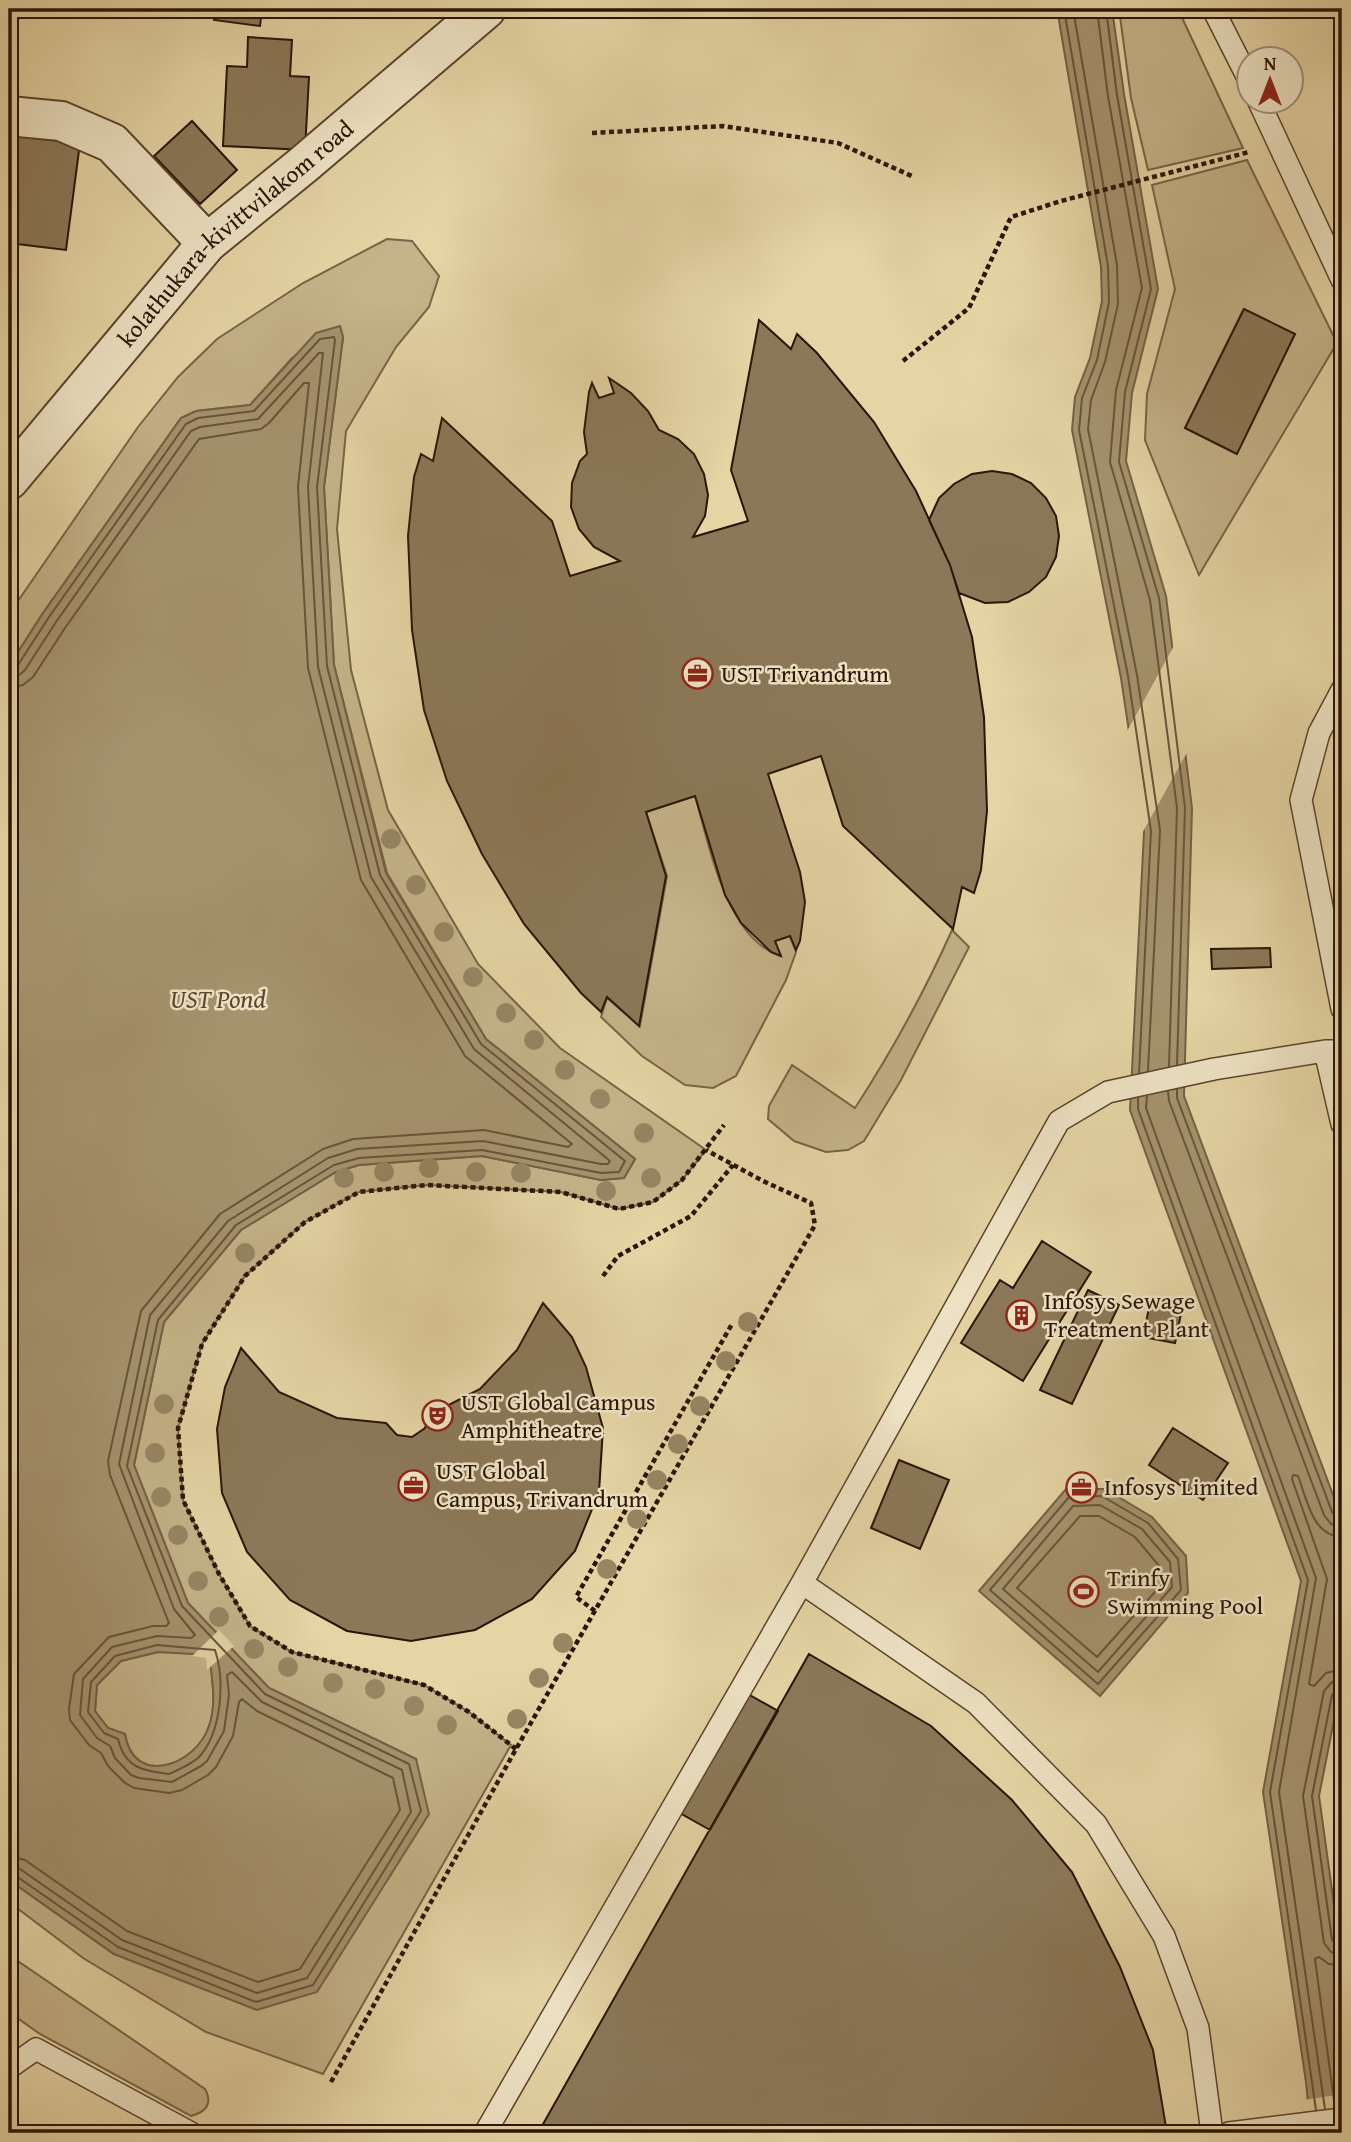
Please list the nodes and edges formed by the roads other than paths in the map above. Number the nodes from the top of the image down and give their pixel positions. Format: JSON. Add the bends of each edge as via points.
{"nodes":[{"id":1,"x":486,"y":9,"type":"edge"},
{"id":2,"x":1213,"y":9,"type":"edge"},
{"id":3,"x":1236,"y":54,"type":"edge"},
{"id":4,"x":9,"y":116,"type":"edge"},
{"id":5,"x":1266,"y":116,"type":"edge"},
{"id":6,"x":206,"y":243,"type":"junction"},
{"id":7,"x":1342,"y":281,"type":"edge"},
{"id":8,"x":9,"y":480,"type":"edge"},
{"id":9,"x":1342,"y":690,"type":"edge"},
{"id":10,"x":1342,"y":1009,"type":"edge"},
{"id":11,"x":1333,"y":1051,"type":"edge"},
{"id":12,"x":1342,"y":1124,"type":"edge"},
{"id":13,"x":802,"y":1583,"type":"junction"},
{"id":14,"x":9,"y":2068,"type":"edge"},
{"id":15,"x":1342,"y":2119,"type":"edge"},
{"id":16,"x":191,"y":2133,"type":"edge"},
{"id":17,"x":485,"y":2133,"type":"edge"},
{"id":18,"x":1212,"y":2133,"type":"edge"},
{"id":19,"x":1229,"y":2133,"type":"edge"}],
"edges":[{"from":1,"to":6,"type":"street","name":"kolathukara-kivittvilakom road"},
{"from":2,"to":3,"type":"lane"},
{"from":4,"to":6,"type":"street","via":[[61,121],[112,144]]},
{"from":5,"to":7,"type":"lane"},
{"from":6,"to":8,"type":"street","name":"kolathukara-kivittvilakom road"},
{"from":9,"to":10,"type":"lane","via":[[1319,733],[1301,800]]},
{"from":11,"to":12,"type":"lane"},
{"from":11,"to":13,"type":"lane","via":[[1214,1069],[1108,1092],[1059,1121]]},
{"from":13,"to":17,"type":"lane"},
{"from":13,"to":18,"type":"lane","via":[[976,1703],[1096,1824],[1164,1936],[1198,2028]]},
{"from":14,"to":16,"type":"lane","via":[[36,2049]]},
{"from":15,"to":19,"type":"lane"}]}
